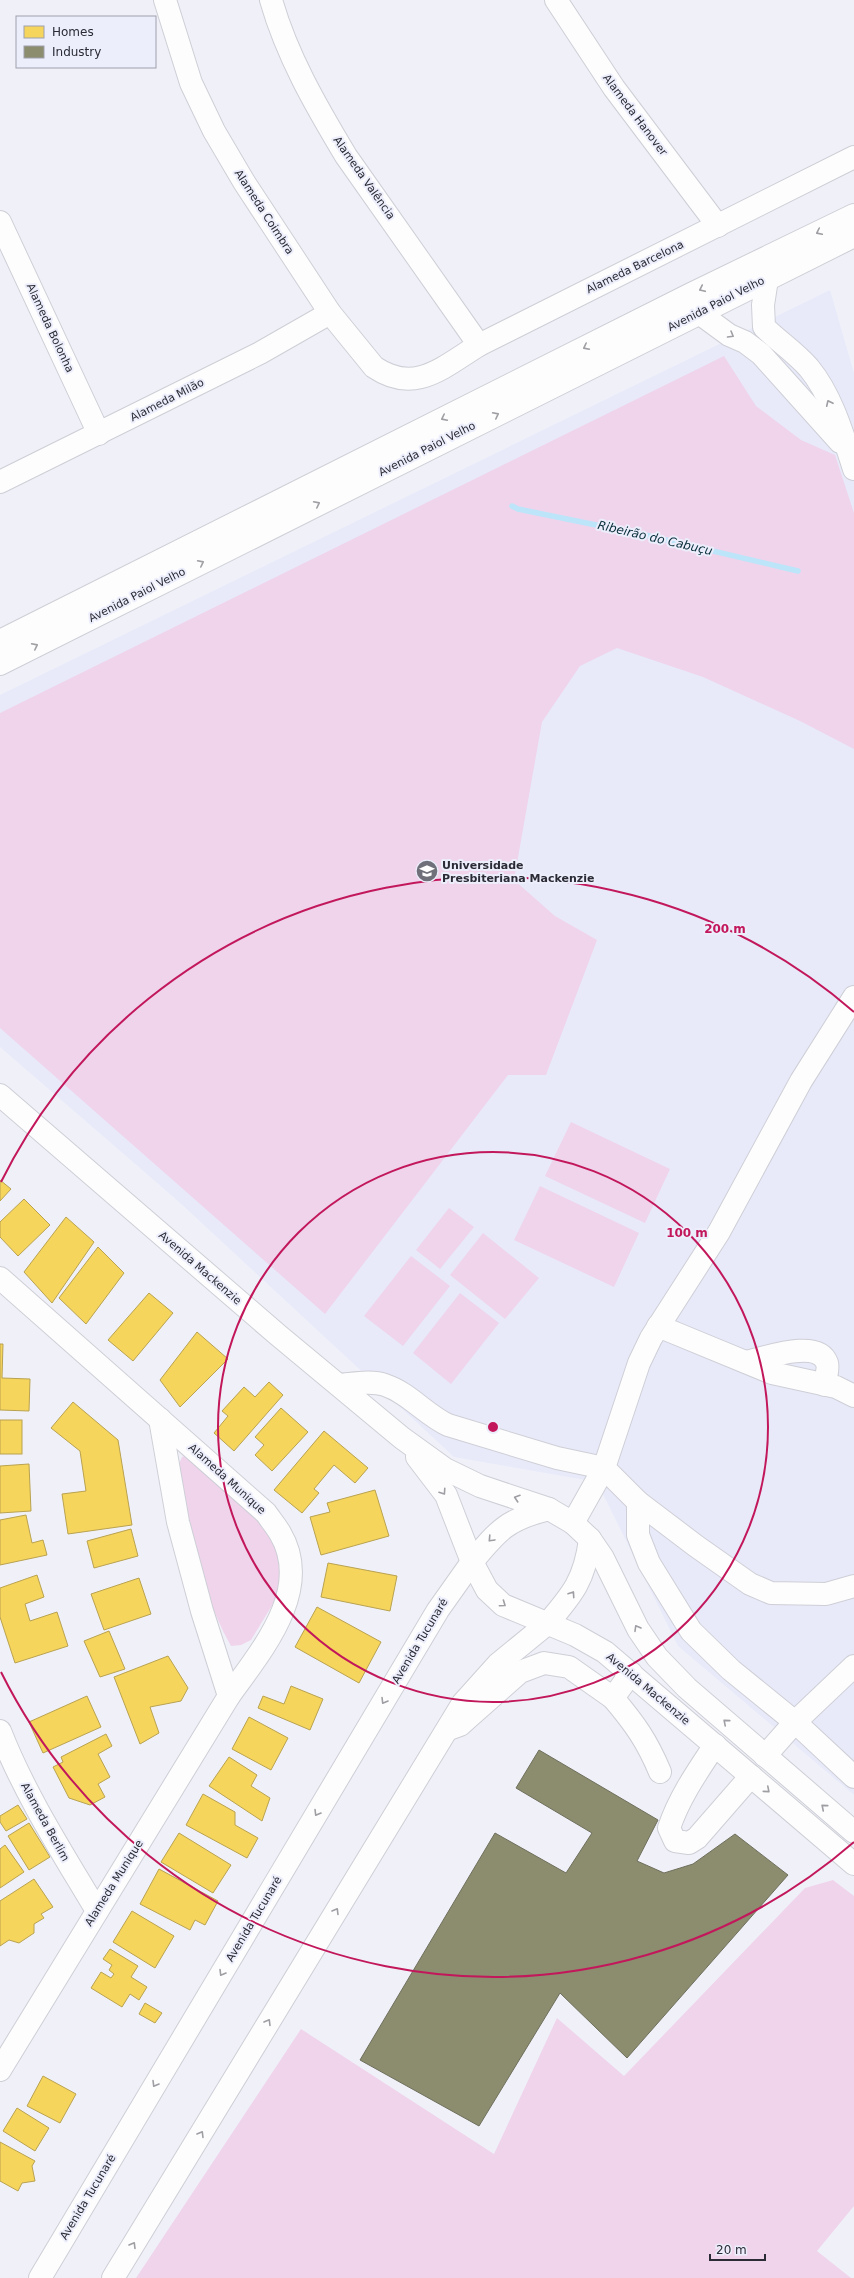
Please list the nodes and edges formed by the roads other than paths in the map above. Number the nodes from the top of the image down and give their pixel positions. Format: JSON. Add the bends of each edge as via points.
{"nodes":[{"id":1,"x":165,"y":0,"type":"edge"},
{"id":2,"x":271,"y":0,"type":"edge"},
{"id":3,"x":556,"y":0,"type":"edge"},
{"id":4,"x":854,"y":157,"type":"edge"},
{"id":5,"x":854,"y":215,"type":"edge"},
{"id":6,"x":0,"y":222,"type":"edge"},
{"id":7,"x":718,"y":226,"type":"junction"},
{"id":8,"x":854,"y":236,"type":"edge"},
{"id":9,"x":767,"y":279,"type":"junction"},
{"id":10,"x":330,"y":313,"type":"junction"},
{"id":11,"x":699,"y":313,"type":"junction"},
{"id":12,"x":773,"y":336,"type":"junction"},
{"id":13,"x":479,"y":345,"type":"junction"},
{"id":14,"x":761,"y":354,"type":"junction"},
{"id":15,"x":813,"y":373,"type":"junction"},
{"id":16,"x":417,"y":380,"type":"joint"},
{"id":17,"x":794,"y":390,"type":"junction"},
{"id":18,"x":99,"y":434,"type":"junction"},
{"id":19,"x":851,"y":460,"type":"edge"},
{"id":20,"x":0,"y":482,"type":"edge"},
{"id":21,"x":0,"y":641,"type":"edge"},
{"id":22,"x":0,"y":664,"type":"edge"},
{"id":23,"x":854,"y":997,"type":"edge"},
{"id":24,"x":0,"y":1095,"type":"edge"},
{"id":25,"x":0,"y":1278,"type":"edge"},
{"id":26,"x":658,"y":1326,"type":"junction"},
{"id":27,"x":746,"y":1362,"type":"junction"},
{"id":28,"x":339,"y":1385,"type":"junction"},
{"id":29,"x":825,"y":1385,"type":"junction"},
{"id":30,"x":854,"y":1396,"type":"edge"},
{"id":31,"x":160,"y":1418,"type":"junction"},
{"id":32,"x":402,"y":1438,"type":"junction"},
{"id":33,"x":604,"y":1468,"type":"junction"},
{"id":34,"x":638,"y":1502,"type":"junction"},
{"id":35,"x":549,"y":1509,"type":"junction"},
{"id":36,"x":573,"y":1523,"type":"junction"},
{"id":37,"x":590,"y":1539,"type":"junction"},
{"id":38,"x":472,"y":1562,"type":"junction"},
{"id":39,"x":851,"y":1585,"type":"edge"},
{"id":40,"x":547,"y":1624,"type":"junction"},
{"id":41,"x":854,"y":1666,"type":"edge"},
{"id":42,"x":631,"y":1673,"type":"junction"},
{"id":43,"x":229,"y":1696,"type":"junction"},
{"id":44,"x":613,"y":1698,"type":"junction"},
{"id":45,"x":795,"y":1722,"type":"junction"},
{"id":46,"x":446,"y":1729,"type":"junction"},
{"id":47,"x":0,"y":1731,"type":"edge"},
{"id":48,"x":715,"y":1745,"type":"junction"},
{"id":49,"x":765,"y":1756,"type":"junction"},
{"id":50,"x":660,"y":1772,"type":"dead end"},
{"id":51,"x":751,"y":1776,"type":"junction"},
{"id":52,"x":854,"y":1777,"type":"edge"},
{"id":53,"x":854,"y":1832,"type":"edge"},
{"id":54,"x":854,"y":1864,"type":"edge"},
{"id":55,"x":97,"y":1911,"type":"junction"},
{"id":56,"x":0,"y":2070,"type":"edge"},
{"id":57,"x":40,"y":2278,"type":"edge"},
{"id":58,"x":113,"y":2278,"type":"edge"}],
"edges":[{"from":1,"to":10,"type":"street","name":"Alameda Coimbra","via":[[192,83],[214,131],[244,182]]},
{"from":2,"to":13,"type":"street","name":"Alameda Valência","via":[[291,56],[327,125]]},
{"from":3,"to":7,"type":"street","name":"Alameda Hanover","via":[[614,88]]},
{"from":4,"to":7,"type":"street","name":"Alameda Barcelona"},
{"from":5,"to":21,"type":"street","name":"Avenida Paiol Velho","one_way":true,"via":[[691,294]]},
{"from":6,"to":18,"type":"street","name":"Alameda Bolonha"},
{"from":7,"to":13,"type":"street","name":"Alameda Barcelona"},
{"from":8,"to":9,"type":"street","name":"Avenida Paiol Velho"},
{"from":9,"to":11,"type":"street","name":"Avenida Paiol Velho"},
{"from":9,"to":12,"type":"street","via":[[762,320],[764,327]]},
{"from":10,"to":16,"type":"street","name":"Alameda Coimbra","via":[[374,366],[383,373]]},
{"from":10,"to":18,"type":"street","name":"Alameda Milão","via":[[260,353]]},
{"from":11,"to":14,"type":"street","one_way":true},
{"from":22,"to":11,"type":"street","name":"Avenida Paiol Velho","one_way":true},
{"from":12,"to":14,"type":"street"},
{"from":12,"to":15,"type":"street"},
{"from":13,"to":16,"type":"street","name":"Alameda Barcelona","via":[[440,370]]},
{"from":14,"to":17,"type":"street"},
{"from":15,"to":17,"type":"street"},
{"from":19,"to":15,"type":"street","one_way":true,"via":[[829,402]]},
{"from":17,"to":19,"type":"street"},
{"from":18,"to":20,"type":"street","name":"Alameda Milão"},
{"from":23,"to":26,"type":"street","via":[[801,1081],[719,1232]]},
{"from":24,"to":28,"type":"street","name":"Avenida Mackenzie"},
{"from":25,"to":31,"type":"street","name":"Alameda Munique"},
{"from":26,"to":27,"type":"street"},
{"from":26,"to":33,"type":"street","via":[[639,1363]]},
{"from":27,"to":29,"type":"street","via":[[772,1373]]},
{"from":27,"to":29,"type":"street","via":[[799,1350],[813,1351],[822,1356],[828,1365]]},
{"from":28,"to":32,"type":"street","name":"Avenida Mackenzie"},
{"from":28,"to":33,"type":"street","via":[[384,1384],[402,1393],[434,1419],[448,1425],[557,1458]]},
{"from":29,"to":30,"type":"street","via":[[836,1387]]},
{"from":31,"to":43,"type":"street","via":[[178,1522],[202,1611]]},
{"from":31,"to":43,"type":"street","name":"Alameda Munique","via":[[266,1513],[280,1533],[286,1549],[290,1566],[290,1588],[283,1612],[259,1654]]},
{"from":35,"to":32,"type":"street","name":"Avenida Mackenzie","one_way":true,"via":[[480,1486],[445,1469]]},
{"from":32,"to":38,"type":"street","name":"Avenida Mackenzie","one_way":true,"via":[[446,1495]]},
{"from":33,"to":34,"type":"street"},
{"from":33,"to":36,"type":"street"},
{"from":34,"to":39,"type":"street","via":[[750,1584],[771,1593],[826,1594]]},
{"from":34,"to":45,"type":"street","via":[[638,1535],[649,1563],[691,1631],[731,1670]]},
{"from":35,"to":36,"type":"street","name":"Avenida Mackenzie"},
{"from":35,"to":38,"type":"street","one_way":true,"via":[[524,1515],[506,1525],[493,1536]]},
{"from":36,"to":37,"type":"street","name":"Avenida Mackenzie"},
{"from":40,"to":37,"type":"street","one_way":true,"via":[[577,1585],[588,1560]]},
{"from":49,"to":37,"type":"street","name":"Avenida Mackenzie","one_way":true,"via":[[687,1688],[657,1657],[638,1630],[612,1575]]},
{"from":38,"to":40,"type":"street","name":"Avenida Mackenzie","one_way":true,"via":[[487,1590],[503,1605]]},
{"from":38,"to":57,"type":"street","name":"Avenida Tucunaré","one_way":true,"via":[[438,1610]]},
{"from":40,"to":42,"type":"street","name":"Avenida Mackenzie","via":[[575,1635],[605,1652]]},
{"from":40,"to":46,"type":"street","via":[[480,1682]]},
{"from":41,"to":45,"type":"street"},
{"from":42,"to":44,"type":"street"},
{"from":42,"to":48,"type":"street","name":"Avenida Mackenzie"},
{"from":43,"to":55,"type":"street","name":"Alameda Munique"},
{"from":44,"to":46,"type":"street","via":[[569,1667],[544,1663],[520,1672],[460,1725]]},
{"from":44,"to":50,"type":"street","via":[[639,1728]]},
{"from":45,"to":49,"type":"street"},
{"from":45,"to":52,"type":"street"},
{"from":58,"to":46,"type":"street","one_way":true},
{"from":47,"to":55,"type":"street","name":"Alameda Berlim","via":[[13,1764],[51,1835]]},
{"from":48,"to":51,"type":"street","name":"Avenida Mackenzie"},
{"from":48,"to":51,"type":"street","via":[[674,1811],[669,1828],[676,1840],[689,1843],[697,1838]]},
{"from":53,"to":49,"type":"street","name":"Avenida Mackenzie","one_way":true},
{"from":51,"to":54,"type":"street","name":"Avenida Mackenzie","one_way":true},
{"from":55,"to":56,"type":"street","name":"Alameda Munique"}]}
